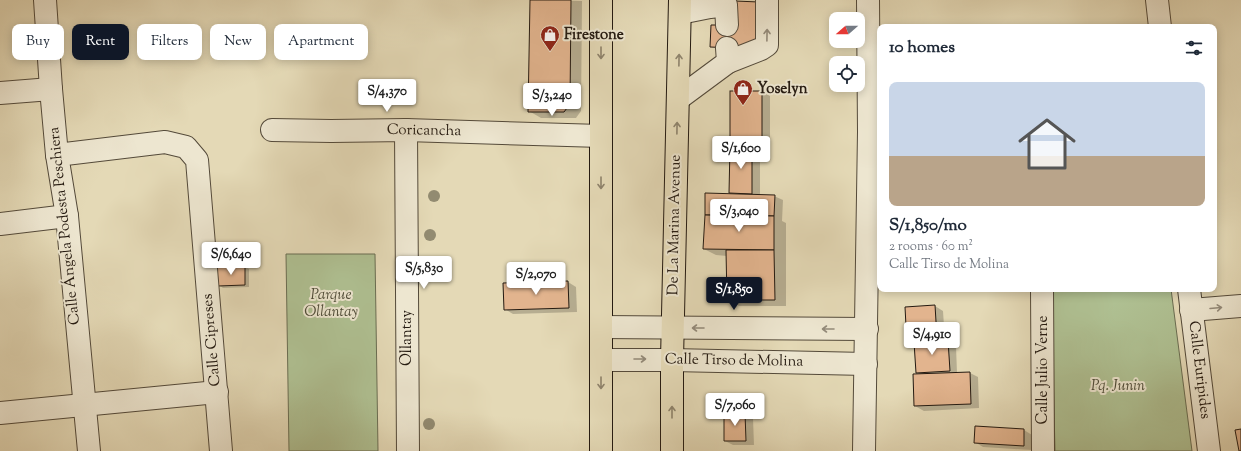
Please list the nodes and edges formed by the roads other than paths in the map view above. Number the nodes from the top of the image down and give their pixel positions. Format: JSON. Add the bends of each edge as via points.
{"nodes":[{"id":1,"x":45,"y":0,"type":"edge"},
{"id":2,"x":601,"y":0,"type":"edge"},
{"id":3,"x":768,"y":0,"type":"edge"},
{"id":4,"x":868,"y":0,"type":"edge"},
{"id":5,"x":1157,"y":0,"type":"edge"},
{"id":6,"x":680,"y":7,"type":"edge"},
{"id":7,"x":727,"y":10,"type":"edge"},
{"id":8,"x":1160,"y":24,"type":"edge"},
{"id":9,"x":51,"y":89,"type":"junction"},
{"id":10,"x":0,"y":93,"type":"edge"},
{"id":11,"x":678,"y":99,"type":"junction"},
{"id":12,"x":272,"y":130,"type":"dead end"},
{"id":13,"x":406,"y":130,"type":"junction"},
{"id":14,"x":874,"y":132,"type":"edge"},
{"id":15,"x":601,"y":136,"type":"junction"},
{"id":16,"x":57,"y":155,"type":"junction"},
{"id":17,"x":66,"y":216,"type":"junction"},
{"id":18,"x":0,"y":224,"type":"edge"},
{"id":19,"x":1042,"y":292,"type":"edge"},
{"id":20,"x":1190,"y":300,"type":"edge"},
{"id":21,"x":1241,"y":306,"type":"edge"},
{"id":22,"x":601,"y":327,"type":"junction"},
{"id":23,"x":673,"y":328,"type":"junction"},
{"id":24,"x":867,"y":329,"type":"junction"},
{"id":25,"x":602,"y":360,"type":"junction"},
{"id":26,"x":672,"y":360,"type":"junction"},
{"id":27,"x":866,"y":364,"type":"junction"},
{"id":28,"x":216,"y":392,"type":"junction"},
{"id":29,"x":84,"y":405,"type":"junction"},
{"id":30,"x":0,"y":413,"type":"edge"},
{"id":31,"x":89,"y":451,"type":"edge"},
{"id":32,"x":221,"y":451,"type":"edge"},
{"id":33,"x":408,"y":451,"type":"edge"},
{"id":34,"x":602,"y":451,"type":"edge"},
{"id":35,"x":672,"y":451,"type":"edge"},
{"id":36,"x":864,"y":451,"type":"edge"},
{"id":37,"x":1044,"y":451,"type":"edge"},
{"id":38,"x":1209,"y":451,"type":"edge"}],
"edges":[{"from":1,"to":9,"type":"street","name":"Calle Ángela Podesta Peschiera"},
{"from":2,"to":15,"type":"main road","one_way":true},
{"from":11,"to":3,"type":"street","one_way":true,"via":[[728,55],[762,49],[767,45]]},
{"from":4,"to":14,"type":"street"},
{"from":5,"to":8,"type":"street"},
{"from":6,"to":7,"type":"street"},
{"from":11,"to":6,"type":"main road","name":"De La Marina Avenue","one_way":true},
{"from":9,"to":10,"type":"street"},
{"from":9,"to":16,"type":"street","name":"Calle Ángela Podesta Peschiera"},
{"from":23,"to":11,"type":"main road","name":"De La Marina Avenue","one_way":true},
{"from":12,"to":13,"type":"street","name":"Coricancha"},
{"from":13,"to":15,"type":"street","name":"Coricancha"},
{"from":13,"to":33,"type":"street","name":"Ollantay"},
{"from":14,"to":24,"type":"street"},
{"from":15,"to":22,"type":"main road","one_way":true},
{"from":16,"to":17,"type":"street","name":"Calle Ángela Podesta Peschiera"},
{"from":16,"to":28,"type":"street","name":"Calle Cipreses","via":[[165,142],[186,146],[197,160]]},
{"from":17,"to":18,"type":"street"},
{"from":17,"to":29,"type":"street","name":"Calle Ángela Podesta Peschiera"},
{"from":19,"to":37,"type":"street","name":"Calle Julio Verne"},
{"from":20,"to":21,"type":"street","one_way":true},
{"from":20,"to":38,"type":"street","name":"Calle Euripides"},
{"from":22,"to":23,"type":"street"},
{"from":22,"to":25,"type":"main road"},
{"from":24,"to":23,"type":"street","one_way":true},
{"from":23,"to":26,"type":"main road","name":"De La Marina Avenue"},
{"from":24,"to":27,"type":"street"},
{"from":25,"to":26,"type":"street","name":"Calle Tirso de Molina","one_way":true},
{"from":25,"to":34,"type":"main road","one_way":true},
{"from":26,"to":27,"type":"street","name":"Calle Tirso de Molina"},
{"from":35,"to":26,"type":"main road","name":"De La Marina Avenue","one_way":true},
{"from":27,"to":36,"type":"street"},
{"from":28,"to":29,"type":"street"},
{"from":28,"to":32,"type":"street","name":"Calle Cipreses"},
{"from":29,"to":30,"type":"street"},
{"from":29,"to":31,"type":"street","name":"Calle Ángela Podesta Peschiera"}]}
